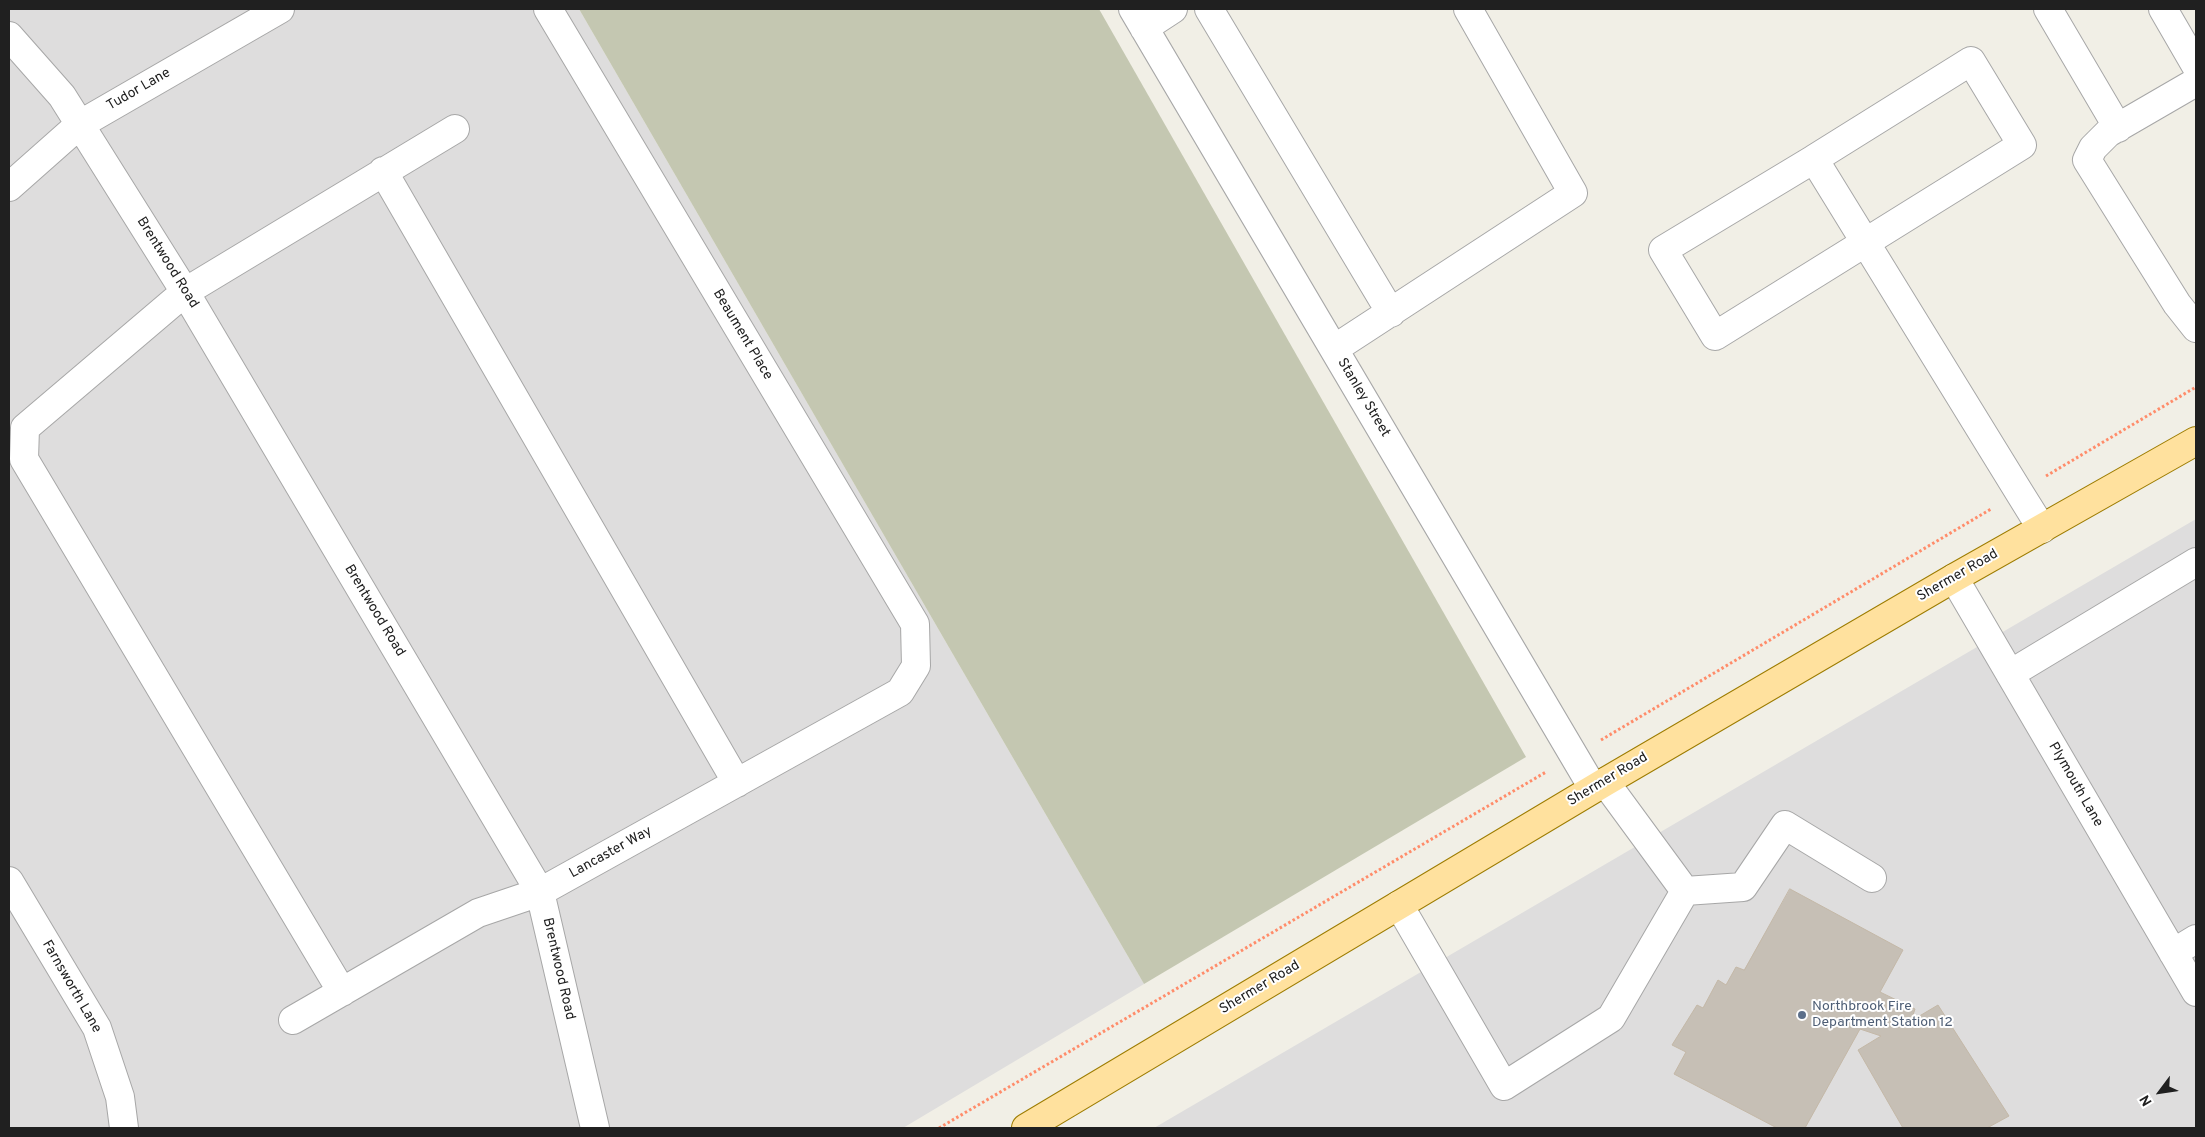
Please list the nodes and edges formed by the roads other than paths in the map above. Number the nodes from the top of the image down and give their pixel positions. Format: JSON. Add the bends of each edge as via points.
{"nodes":[{"id":1,"x":280,"y":9,"type":"edge"},
{"id":2,"x":548,"y":9,"type":"edge"},
{"id":3,"x":1173,"y":9,"type":"edge"},
{"id":4,"x":1209,"y":9,"type":"edge"},
{"id":5,"x":1468,"y":9,"type":"edge"},
{"id":6,"x":2048,"y":9,"type":"edge"},
{"id":7,"x":2162,"y":9,"type":"edge"},
{"id":8,"x":1139,"y":18,"type":"edge"},
{"id":9,"x":9,"y":36,"type":"edge"},
{"id":10,"x":2196,"y":66,"type":"edge"},
{"id":11,"x":2196,"y":82,"type":"edge"},
{"id":12,"x":79,"y":125,"type":"junction"},
{"id":13,"x":2118,"y":128,"type":"junction"},
{"id":14,"x":455,"y":129,"type":"dead end"},
{"id":15,"x":1814,"y":159,"type":"junction"},
{"id":16,"x":382,"y":171,"type":"junction"},
{"id":17,"x":9,"y":186,"type":"edge"},
{"id":18,"x":1865,"y":242,"type":"junction"},
{"id":19,"x":186,"y":292,"type":"junction"},
{"id":20,"x":1391,"y":312,"type":"junction"},
{"id":21,"x":2196,"y":328,"type":"edge"},
{"id":22,"x":1334,"y":349,"type":"junction"},
{"id":23,"x":2196,"y":442,"type":"edge"},
{"id":24,"x":2042,"y":529,"type":"junction"},
{"id":25,"x":2196,"y":562,"type":"edge"},
{"id":26,"x":1954,"y":578,"type":"junction"},
{"id":27,"x":916,"y":666,"type":"joint"},
{"id":28,"x":2010,"y":674,"type":"junction"},
{"id":29,"x":737,"y":783,"type":"junction"},
{"id":30,"x":1599,"y":785,"type":"junction"},
{"id":31,"x":1872,"y":878,"type":"dead end"},
{"id":32,"x":9,"y":881,"type":"edge"},
{"id":33,"x":1685,"y":891,"type":"junction"},
{"id":34,"x":540,"y":892,"type":"junction"},
{"id":35,"x":1399,"y":905,"type":"junction"},
{"id":36,"x":2196,"y":939,"type":"edge"},
{"id":37,"x":2173,"y":953,"type":"junction"},
{"id":38,"x":342,"y":992,"type":"junction"},
{"id":39,"x":2196,"y":992,"type":"edge"},
{"id":40,"x":293,"y":1020,"type":"dead end"},
{"id":41,"x":124,"y":1128,"type":"edge"},
{"id":42,"x":595,"y":1128,"type":"edge"},
{"id":43,"x":1026,"y":1128,"type":"edge"}],
"edges":[{"from":1,"to":12,"type":"street","name":"Tudor Lane"},
{"from":2,"to":27,"type":"street","name":"Beaument Place","via":[[915,624]]},
{"from":3,"to":8,"type":"street"},
{"from":4,"to":20,"type":"street"},
{"from":5,"to":20,"type":"street","via":[[1573,193]]},
{"from":6,"to":13,"type":"street"},
{"from":7,"to":10,"type":"street"},
{"from":8,"to":22,"type":"street","name":"Stanley Street"},
{"from":9,"to":12,"type":"street","name":"Brentwood Road","via":[[62,96]]},
{"from":11,"to":13,"type":"street"},
{"from":12,"to":17,"type":"street","name":"Tudor Lane"},
{"from":12,"to":19,"type":"street","name":"Brentwood Road"},
{"from":13,"to":21,"type":"street","via":[[2093,148],[2087,160]]},
{"from":14,"to":16,"type":"street"},
{"from":15,"to":18,"type":"street"},
{"from":15,"to":18,"type":"street","via":[[1663,250],[1715,336]]},
{"from":15,"to":18,"type":"street","via":[[1971,61],[2022,145]]},
{"from":16,"to":19,"type":"street"},
{"from":16,"to":29,"type":"street"},
{"from":18,"to":24,"type":"street"},
{"from":19,"to":34,"type":"street","name":"Brentwood Road"},
{"from":19,"to":38,"type":"street","via":[[25,428],[24,459]]},
{"from":20,"to":22,"type":"street"},
{"from":22,"to":30,"type":"street","name":"Stanley Street"},
{"from":23,"to":24,"type":"main road","name":"Shermer Road"},
{"from":24,"to":26,"type":"main road","name":"Shermer Road"},
{"from":25,"to":28,"type":"street"},
{"from":26,"to":28,"type":"street","name":"Plymouth Lane"},
{"from":26,"to":30,"type":"main road","name":"Shermer Road"},
{"from":27,"to":29,"type":"street","name":"Lancaster Way","via":[[900,692]]},
{"from":28,"to":37,"type":"street","name":"Plymouth Lane"},
{"from":29,"to":34,"type":"street","name":"Lancaster Way"},
{"from":30,"to":33,"type":"street","name":"Stanley Street"},
{"from":30,"to":35,"type":"main road","name":"Shermer Road"},
{"from":31,"to":33,"type":"street","via":[[1785,825],[1743,887]]},
{"from":32,"to":41,"type":"street","name":"Farnsworth Lane","via":[[97,1028],[120,1097]]},
{"from":33,"to":35,"type":"street","via":[[1611,1018],[1504,1086]]},
{"from":34,"to":38,"type":"street","name":"Lancaster Way","via":[[478,913]]},
{"from":34,"to":42,"type":"street","name":"Brentwood Road"},
{"from":35,"to":43,"type":"main road","name":"Shermer Road"},
{"from":36,"to":37,"type":"street"},
{"from":37,"to":39,"type":"street","name":"Plymouth Lane"},
{"from":38,"to":40,"type":"street","name":"Lancaster Way"}]}
